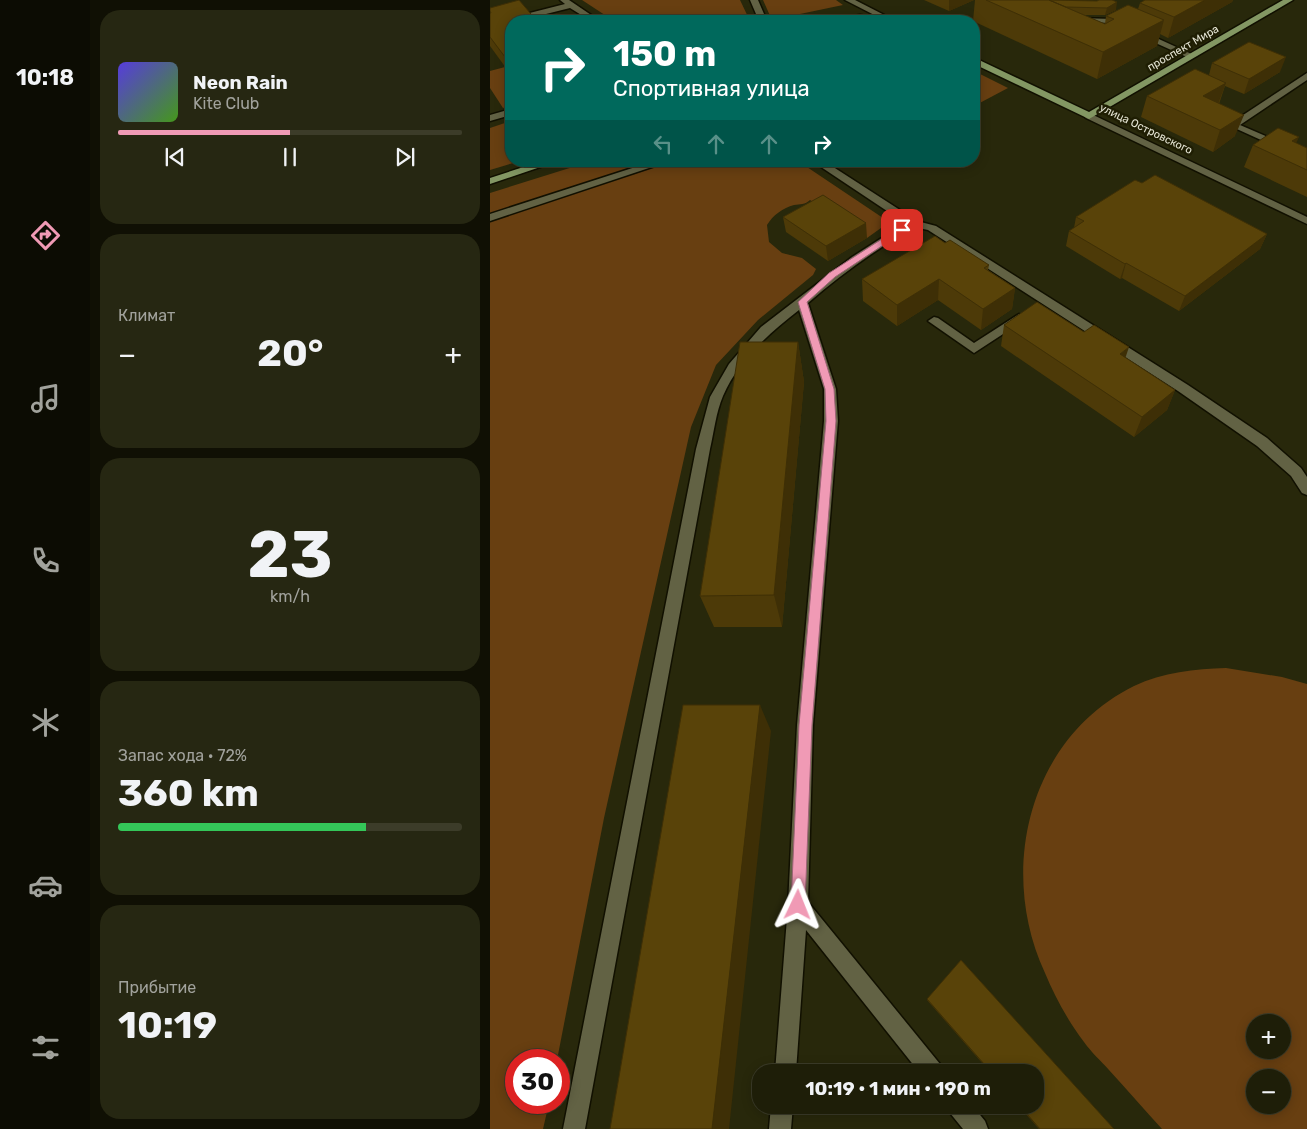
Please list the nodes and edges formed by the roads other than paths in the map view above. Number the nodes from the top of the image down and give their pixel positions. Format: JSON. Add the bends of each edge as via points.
{"nodes":[{"id":1,"x":754,"y":0,"type":"edge"},
{"id":2,"x":849,"y":0,"type":"edge"},
{"id":3,"x":1289,"y":0,"type":"edge"},
{"id":4,"x":568,"y":2,"type":"edge"},
{"id":5,"x":526,"y":15,"type":"edge"},
{"id":6,"x":587,"y":15,"type":"edge"},
{"id":7,"x":760,"y":15,"type":"edge"},
{"id":8,"x":880,"y":15,"type":"edge"},
{"id":9,"x":1068,"y":20,"type":"edge"},
{"id":10,"x":505,"y":21,"type":"edge"},
{"id":11,"x":490,"y":26,"type":"edge"},
{"id":12,"x":1192,"y":56,"type":"junction"},
{"id":13,"x":980,"y":64,"type":"edge"},
{"id":14,"x":1307,"y":76,"type":"edge"},
{"id":15,"x":505,"y":114,"type":"edge"},
{"id":16,"x":1090,"y":116,"type":"junction"},
{"id":17,"x":490,"y":118,"type":"edge"},
{"id":18,"x":1305,"y":155,"type":"edge"},
{"id":19,"x":533,"y":167,"type":"edge"},
{"id":20,"x":647,"y":167,"type":"edge"},
{"id":21,"x":826,"y":167,"type":"edge"},
{"id":22,"x":490,"y":180,"type":"edge"},
{"id":23,"x":490,"y":218,"type":"edge"},
{"id":24,"x":1307,"y":221,"type":"edge"},
{"id":25,"x":914,"y":223,"type":"junction"},
{"id":26,"x":802,"y":302,"type":"junction"},
{"id":27,"x":1037,"y":306,"type":"junction"},
{"id":28,"x":934,"y":321,"type":"dead end"},
{"id":29,"x":1307,"y":489,"type":"edge"},
{"id":30,"x":798,"y":905,"type":"junction"},
{"id":31,"x":786,"y":1064,"type":"edge"},
{"id":32,"x":926,"y":1064,"type":"edge"},
{"id":33,"x":781,"y":1114,"type":"edge"},
{"id":34,"x":965,"y":1114,"type":"edge"},
{"id":35,"x":574,"y":1129,"type":"edge"},
{"id":36,"x":780,"y":1129,"type":"edge"},
{"id":37,"x":977,"y":1129,"type":"edge"}],
"edges":[{"from":1,"to":7,"type":"street"},
{"from":2,"to":8,"type":"street"},
{"from":3,"to":12,"type":"main road","name":"проспект Мира"},
{"from":4,"to":5,"type":"street"},
{"from":4,"to":6,"type":"street"},
{"from":9,"to":12,"type":"street","via":[[1116,19]]},
{"from":10,"to":11,"type":"street"},
{"from":12,"to":16,"type":"main road","name":"проспект Мира"},
{"from":13,"to":16,"type":"main road","name":"улица Островского"},
{"from":14,"to":18,"type":"street","via":[[1233,124]]},
{"from":15,"to":17,"type":"street"},
{"from":16,"to":24,"type":"street","name":"улица Островского"},
{"from":19,"to":22,"type":"main road"},
{"from":20,"to":23,"type":"street"},
{"from":21,"to":25,"type":"street"},
{"from":25,"to":26,"type":"street","via":[[832,275]]},
{"from":25,"to":27,"type":"street","via":[[932,228]]},
{"from":26,"to":30,"type":"street","via":[[830,389],[831,421],[805,725]]},
{"from":26,"to":35,"type":"street","via":[[765,330],[733,367],[716,397],[703,449]]},
{"from":27,"to":28,"type":"street","via":[[974,349]]},
{"from":27,"to":29,"type":"street","via":[[1183,388],[1262,442],[1296,472]]},
{"from":30,"to":31,"type":"street"},
{"from":30,"to":32,"type":"street"},
{"from":33,"to":36,"type":"street"},
{"from":34,"to":37,"type":"street"}]}
